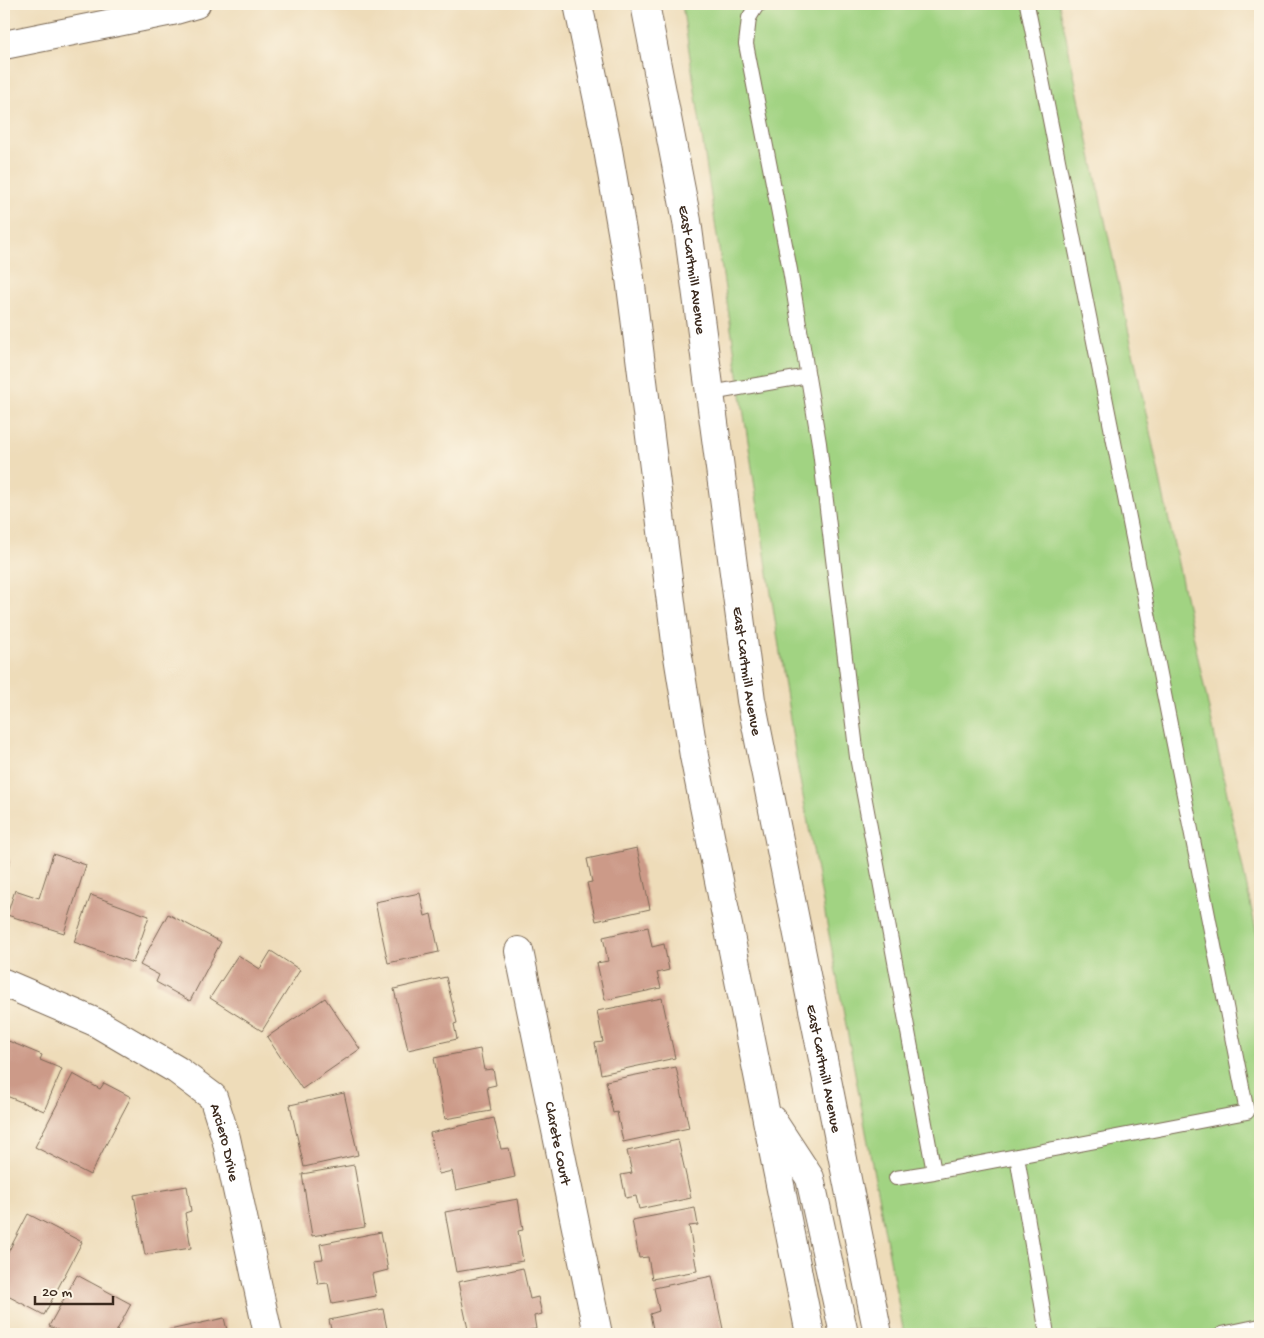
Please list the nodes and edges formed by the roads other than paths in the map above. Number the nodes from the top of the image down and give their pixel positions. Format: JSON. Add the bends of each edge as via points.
{"nodes":[{"id":1,"x":196,"y":4,"type":"edge"},
{"id":2,"x":578,"y":4,"type":"edge"},
{"id":3,"x":646,"y":4,"type":"edge"},
{"id":4,"x":760,"y":4,"type":"edge"},
{"id":5,"x":1027,"y":4,"type":"edge"},
{"id":6,"x":4,"y":45,"type":"edge"},
{"id":7,"x":808,"y":376,"type":"junction"},
{"id":8,"x":711,"y":393,"type":"junction"},
{"id":9,"x":519,"y":951,"type":"dead end"},
{"id":10,"x":4,"y":983,"type":"edge"},
{"id":11,"x":764,"y":1109,"type":"junction"},
{"id":12,"x":1017,"y":1156,"type":"junction"},
{"id":13,"x":934,"y":1172,"type":"junction"},
{"id":14,"x":896,"y":1178,"type":"dead end"},
{"id":15,"x":1260,"y":1326,"type":"edge"},
{"id":16,"x":268,"y":1334,"type":"edge"},
{"id":17,"x":598,"y":1334,"type":"edge"},
{"id":18,"x":810,"y":1334,"type":"edge"},
{"id":19,"x":844,"y":1334,"type":"edge"},
{"id":20,"x":878,"y":1334,"type":"edge"},
{"id":21,"x":1047,"y":1334,"type":"edge"},
{"id":22,"x":1222,"y":1334,"type":"edge"}],
"edges":[{"from":1,"to":6,"type":"main road"},
{"from":2,"to":11,"type":"main road","via":[[630,278],[689,727]]},
{"from":3,"to":8,"type":"main road","name":"East Cartmill Avenue","via":[[687,221]]},
{"from":4,"to":7,"type":"lane","via":[[756,5],[749,18],[746,44]]},
{"from":5,"to":12,"type":"lane","via":[[1246,1112]]},
{"from":7,"to":8,"type":"lane"},
{"from":7,"to":13,"type":"lane","via":[[819,443],[856,757]]},
{"from":8,"to":20,"type":"main road","name":"East Cartmill Avenue","via":[[751,700]]},
{"from":9,"to":17,"type":"main road","name":"Clarete Court"},
{"from":10,"to":16,"type":"main road","name":"Arciero Drive","via":[[95,1022],[177,1070],[213,1097],[226,1138]]},
{"from":11,"to":18,"type":"main road"},
{"from":11,"to":19,"type":"main road","via":[[810,1178]]},
{"from":12,"to":13,"type":"lane"},
{"from":12,"to":21,"type":"lane"},
{"from":13,"to":14,"type":"lane"},
{"from":15,"to":22,"type":"lane"}]}
